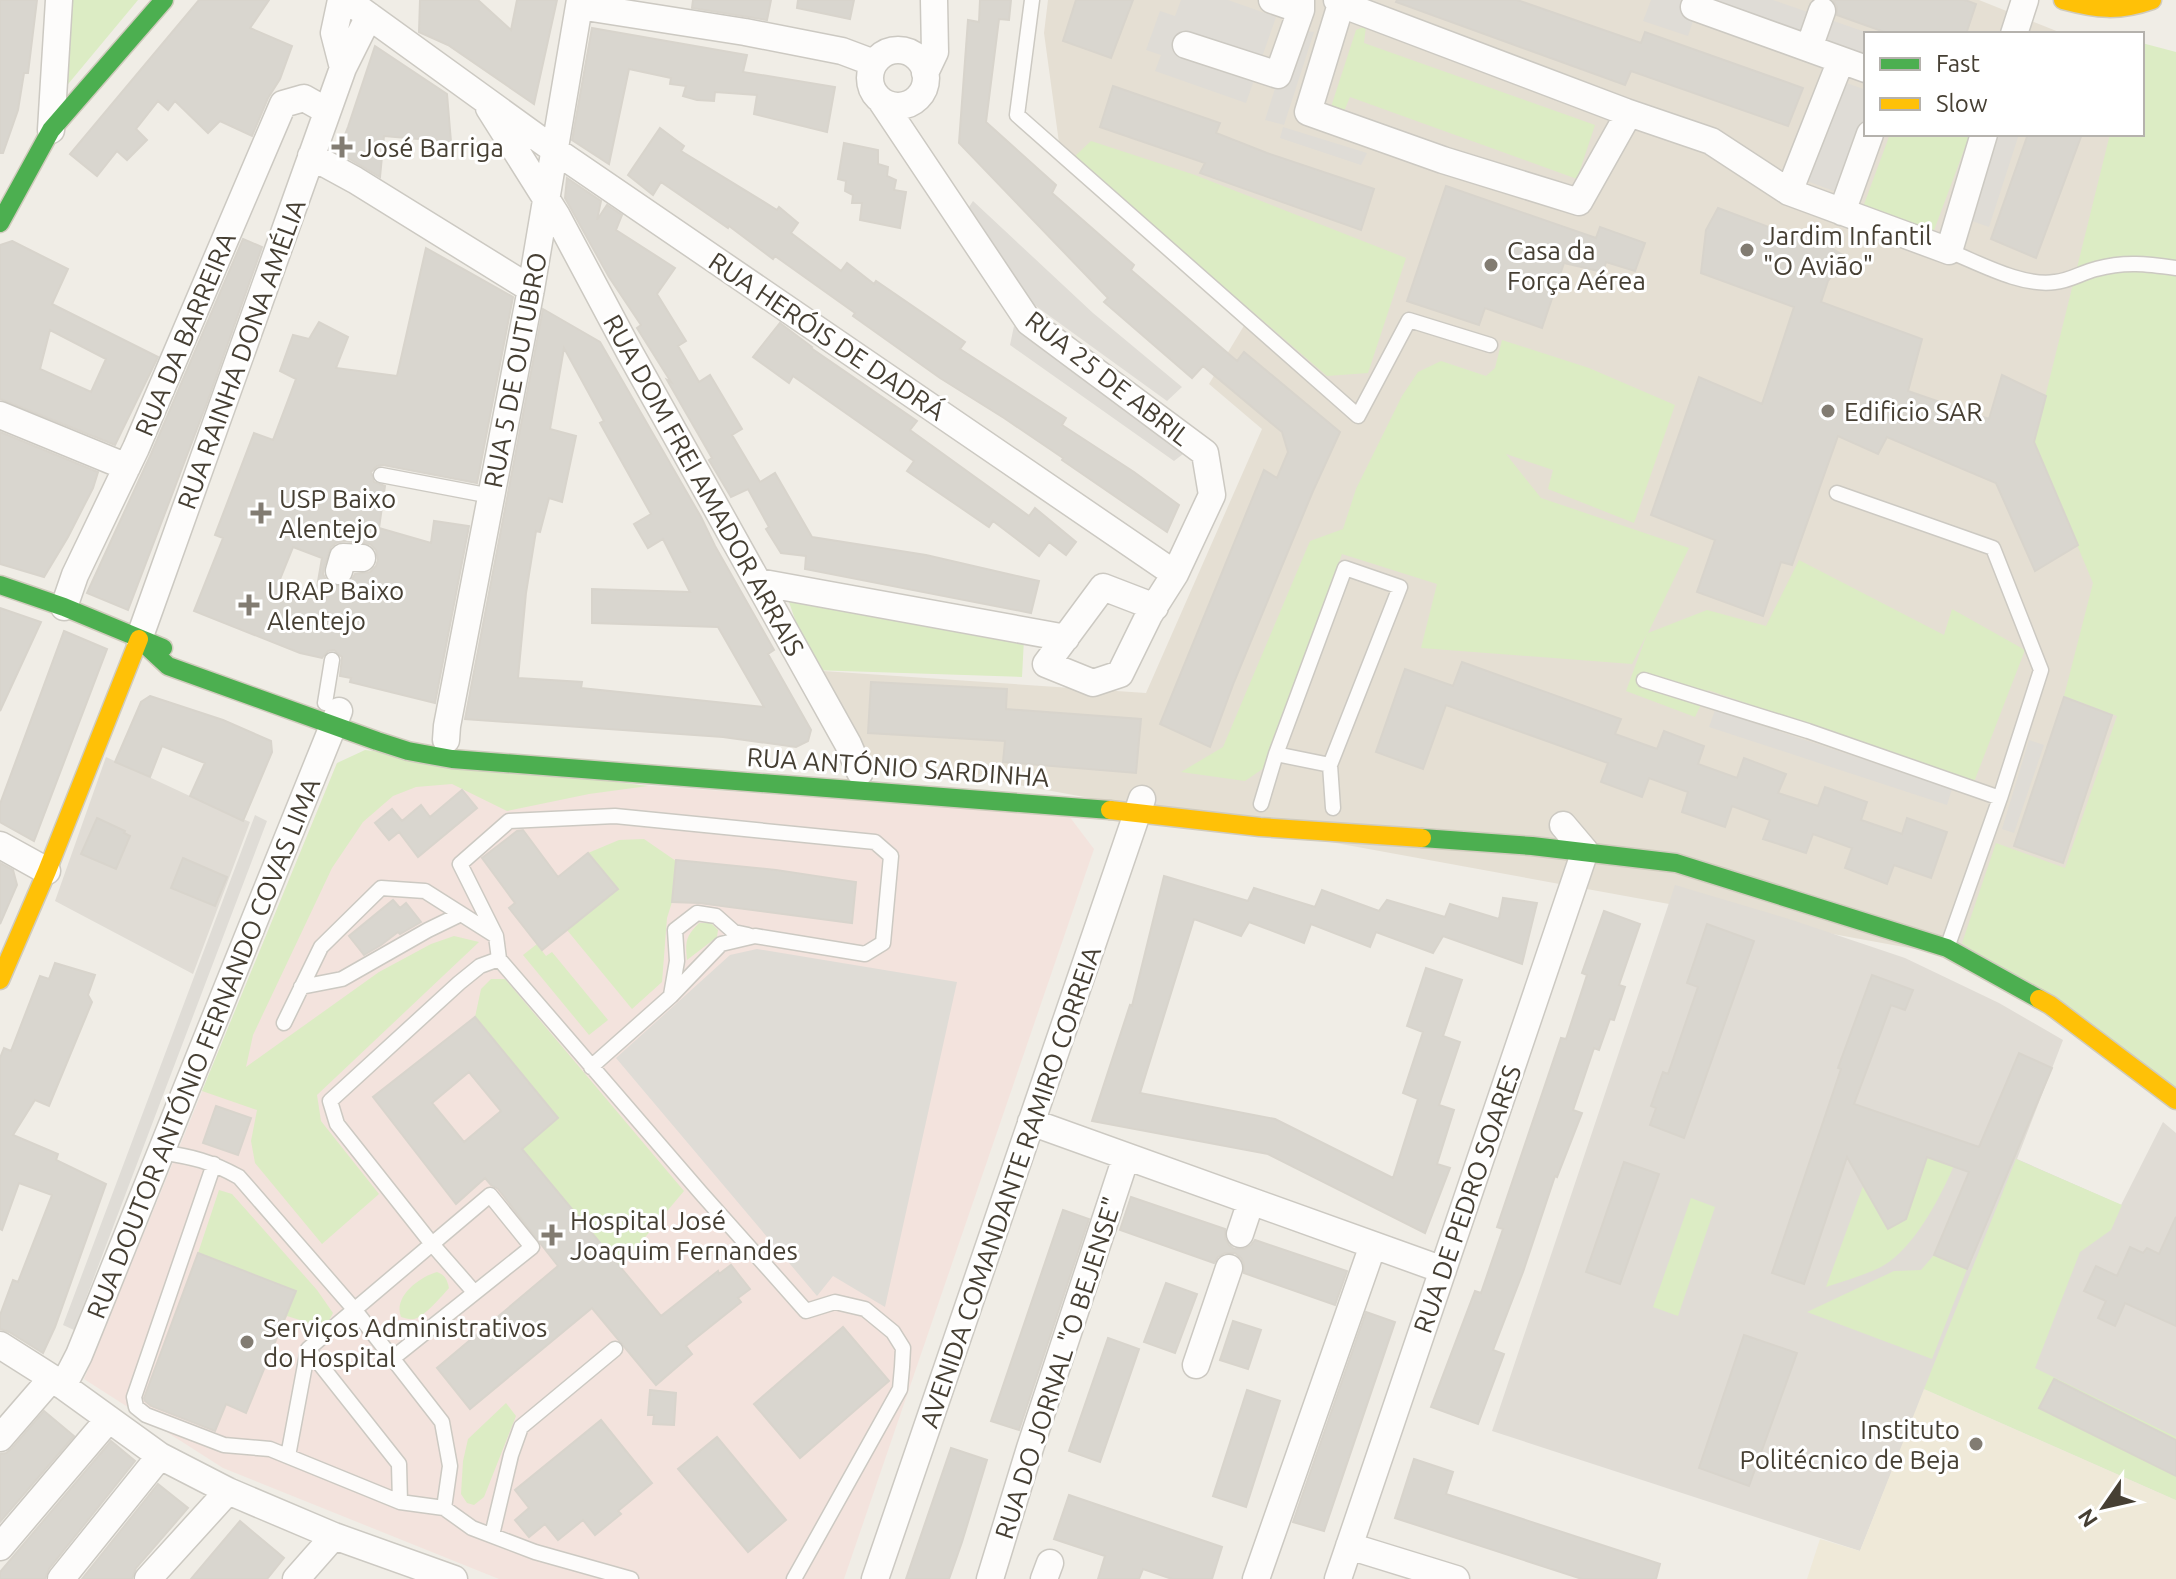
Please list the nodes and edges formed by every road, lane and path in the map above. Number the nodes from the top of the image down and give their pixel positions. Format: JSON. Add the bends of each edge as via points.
{"nodes":[{"id":1,"x":59,"y":0,"type":"edge"},
{"id":2,"x":164,"y":0,"type":"edge"},
{"id":3,"x":344,"y":0,"type":"edge"},
{"id":4,"x":1032,"y":0,"type":"edge"},
{"id":5,"x":1272,"y":0,"type":"edge"},
{"id":6,"x":2025,"y":0,"type":"edge"},
{"id":7,"x":2152,"y":0,"type":"edge"},
{"id":8,"x":933,"y":2,"type":"edge"},
{"id":9,"x":1339,"y":2,"type":"edge"},
{"id":10,"x":2080,"y":2,"type":"edge"},
{"id":11,"x":580,"y":3,"type":"edge"},
{"id":12,"x":1301,"y":5,"type":"edge"},
{"id":13,"x":1694,"y":7,"type":"dead end"},
{"id":14,"x":1822,"y":11,"type":"dead end"},
{"id":15,"x":369,"y":16,"type":"junction"},
{"id":16,"x":2015,"y":32,"type":"edge"},
{"id":17,"x":1186,"y":45,"type":"dead end"},
{"id":18,"x":1809,"y":48,"type":"junction"},
{"id":19,"x":883,"y":57,"type":"junction"},
{"id":20,"x":1841,"y":60,"type":"junction"},
{"id":21,"x":343,"y":68,"type":"junction"},
{"id":22,"x":1864,"y":68,"type":"edge"},
{"id":23,"x":923,"y":83,"type":"junction"},
{"id":24,"x":482,"y":97,"type":"junction"},
{"id":25,"x":882,"y":102,"type":"junction"},
{"id":26,"x":327,"y":111,"type":"junction"},
{"id":27,"x":1629,"y":113,"type":"junction"},
{"id":28,"x":51,"y":130,"type":"junction"},
{"id":29,"x":1869,"y":136,"type":"edge"},
{"id":30,"x":1983,"y":136,"type":"edge"},
{"id":31,"x":553,"y":149,"type":"junction"},
{"id":32,"x":311,"y":156,"type":"junction"},
{"id":33,"x":921,"y":159,"type":"junction"},
{"id":34,"x":1789,"y":192,"type":"junction"},
{"id":35,"x":547,"y":200,"type":"junction"},
{"id":36,"x":1842,"y":212,"type":"junction"},
{"id":37,"x":0,"y":223,"type":"edge"},
{"id":38,"x":1949,"y":251,"type":"junction"},
{"id":39,"x":2176,"y":268,"type":"edge"},
{"id":40,"x":531,"y":289,"type":"junction"},
{"id":41,"x":1490,"y":345,"type":"dead end"},
{"id":42,"x":0,"y":415,"type":"edge"},
{"id":43,"x":127,"y":467,"type":"junction"},
{"id":44,"x":381,"y":475,"type":"dead end"},
{"id":45,"x":1837,"y":493,"type":"dead end"},
{"id":46,"x":491,"y":496,"type":"junction"},
{"id":47,"x":362,"y":558,"type":"dead end"},
{"id":48,"x":339,"y":571,"type":"dead end"},
{"id":49,"x":1175,"y":574,"type":"junction"},
{"id":50,"x":758,"y":582,"type":"junction"},
{"id":51,"x":0,"y":585,"type":"edge"},
{"id":52,"x":64,"y":607,"type":"junction"},
{"id":53,"x":1155,"y":607,"type":"junction"},
{"id":54,"x":1066,"y":638,"type":"junction"},
{"id":55,"x":139,"y":639,"type":"junction"},
{"id":56,"x":332,"y":660,"type":"dead end"},
{"id":57,"x":1644,"y":680,"type":"dead end"},
{"id":58,"x":333,"y":708,"type":"junction"},
{"id":59,"x":398,"y":729,"type":"dead end"},
{"id":60,"x":444,"y":739,"type":"dead end"},
{"id":61,"x":1276,"y":754,"type":"junction"},
{"id":62,"x":1330,"y":765,"type":"junction"},
{"id":63,"x":859,"y":772,"type":"dead end"},
{"id":64,"x":2000,"y":798,"type":"junction"},
{"id":65,"x":1142,"y":799,"type":"junction"},
{"id":66,"x":1261,"y":804,"type":"dead end"},
{"id":67,"x":1326,"y":808,"type":"joint"},
{"id":68,"x":1356,"y":809,"type":"dead end"},
{"id":69,"x":1556,"y":824,"type":"dead end"},
{"id":70,"x":1625,"y":840,"type":"dead end"},
{"id":71,"x":1589,"y":842,"type":"junction"},
{"id":72,"x":0,"y":845,"type":"edge"},
{"id":73,"x":1676,"y":863,"type":"junction"},
{"id":74,"x":47,"y":871,"type":"junction"},
{"id":75,"x":461,"y":914,"type":"junction"},
{"id":76,"x":496,"y":936,"type":"junction"},
{"id":77,"x":755,"y":936,"type":"junction"},
{"id":78,"x":1947,"y":948,"type":"junction"},
{"id":79,"x":499,"y":959,"type":"junction"},
{"id":80,"x":0,"y":980,"type":"edge"},
{"id":81,"x":301,"y":987,"type":"junction"},
{"id":82,"x":671,"y":996,"type":"junction"},
{"id":83,"x":284,"y":1023,"type":"dead end"},
{"id":84,"x":591,"y":1067,"type":"junction"},
{"id":85,"x":2176,"y":1100,"type":"edge"},
{"id":86,"x":1031,"y":1122,"type":"junction"},
{"id":87,"x":160,"y":1152,"type":"junction"},
{"id":88,"x":1126,"y":1157,"type":"junction"},
{"id":89,"x":214,"y":1164,"type":"junction"},
{"id":90,"x":1251,"y":1201,"type":"junction"},
{"id":91,"x":1240,"y":1234,"type":"dead end"},
{"id":92,"x":432,"y":1244,"type":"junction"},
{"id":93,"x":1373,"y":1245,"type":"junction"},
{"id":94,"x":1229,"y":1268,"type":"dead end"},
{"id":95,"x":1443,"y":1270,"type":"junction"},
{"id":96,"x":474,"y":1292,"type":"junction"},
{"id":97,"x":354,"y":1309,"type":"junction"},
{"id":98,"x":0,"y":1345,"type":"edge"},
{"id":99,"x":308,"y":1349,"type":"junction"},
{"id":100,"x":615,"y":1349,"type":"dead end"},
{"id":101,"x":393,"y":1358,"type":"junction"},
{"id":102,"x":1196,"y":1365,"type":"dead end"},
{"id":103,"x":58,"y":1382,"type":"junction"},
{"id":104,"x":108,"y":1420,"type":"junction"},
{"id":105,"x":0,"y":1438,"type":"edge"},
{"id":106,"x":160,"y":1456,"type":"junction"},
{"id":107,"x":288,"y":1456,"type":"junction"},
{"id":108,"x":228,"y":1491,"type":"junction"},
{"id":109,"x":400,"y":1502,"type":"junction"},
{"id":110,"x":444,"y":1508,"type":"junction"},
{"id":111,"x":492,"y":1535,"type":"junction"},
{"id":112,"x":334,"y":1536,"type":"junction"},
{"id":113,"x":1349,"y":1546,"type":"junction"},
{"id":114,"x":0,"y":1547,"type":"edge"},
{"id":115,"x":61,"y":1579,"type":"edge"},
{"id":116,"x":148,"y":1579,"type":"edge"},
{"id":117,"x":296,"y":1579,"type":"edge"},
{"id":118,"x":454,"y":1579,"type":"edge"},
{"id":119,"x":631,"y":1579,"type":"edge"},
{"id":120,"x":794,"y":1579,"type":"edge"},
{"id":121,"x":875,"y":1579,"type":"edge"},
{"id":122,"x":990,"y":1579,"type":"edge"},
{"id":123,"x":1256,"y":1579,"type":"edge"},
{"id":124,"x":1338,"y":1579,"type":"edge"},
{"id":125,"x":1456,"y":1579,"type":"edge"}],
"edges":[{"from":1,"to":28,"type":"street"},
{"from":2,"to":28,"type":"main road"},
{"from":3,"to":15,"type":"street","name":"RUA HERÓIS DE DADRÁ"},
{"from":3,"to":21,"type":"street","via":[[334,33]]},
{"from":4,"to":41,"type":"lane","via":[[1017,115],[1358,416],[1409,320]]},
{"from":5,"to":12,"type":"street"},
{"from":6,"to":16,"type":"street"},
{"from":7,"to":10,"type":"main road","via":[[2105,11]]},
{"from":8,"to":19,"type":"street","via":[[917,32]]},
{"from":8,"to":23,"type":"street","via":[[935,52]]},
{"from":9,"to":27,"type":"street"},
{"from":9,"to":27,"type":"street","via":[[1308,112],[1579,202]]},
{"from":11,"to":19,"type":"street"},
{"from":11,"to":31,"type":"street","name":"RUA 5 DE OUTUBRO"},
{"from":12,"to":17,"type":"street","via":[[1278,75]]},
{"from":13,"to":18,"type":"street"},
{"from":14,"to":18,"type":"street"},
{"from":15,"to":21,"type":"street","name":"RUA RAINHA DONA AMÉLIA"},
{"from":15,"to":24,"type":"street","name":"RUA HERÓIS DE DADRÁ"},
{"from":18,"to":20,"type":"street"},
{"from":19,"to":23,"type":"street","via":[[903,51],[913,55],[921,63]]},
{"from":19,"to":25,"type":"street","via":[[870,73],[870,84]]},
{"from":20,"to":22,"type":"street"},
{"from":20,"to":34,"type":"street"},
{"from":21,"to":26,"type":"street","name":"RUA RAINHA DONA AMÉLIA"},
{"from":23,"to":25,"type":"street","via":[[914,102]]},
{"from":23,"to":33,"type":"street"},
{"from":24,"to":31,"type":"street","name":"RUA HERÓIS DE DADRÁ"},
{"from":24,"to":35,"type":"street","name":"RUA DOM FREI AMADOR ARRAIS"},
{"from":25,"to":33,"type":"street","name":"RUA 25 DE ABRIL"},
{"from":26,"to":32,"type":"street","name":"RUA RAINHA DONA AMÉLIA"},
{"from":26,"to":43,"type":"street","name":"RUA DA BARREIRA","via":[[304,98],[283,104]]},
{"from":27,"to":34,"type":"street","via":[[1711,141]]},
{"from":28,"to":37,"type":"main road"},
{"from":29,"to":36,"type":"street"},
{"from":30,"to":38,"type":"street"},
{"from":31,"to":35,"type":"street","name":"RUA 5 DE OUTUBRO"},
{"from":31,"to":49,"type":"street","name":"RUA HERÓIS DE DADRÁ"},
{"from":32,"to":40,"type":"street"},
{"from":32,"to":55,"type":"street","name":"RUA RAINHA DONA AMÉLIA"},
{"from":33,"to":49,"type":"street","name":"RUA 25 DE ABRIL","via":[[1029,322],[1205,453],[1212,495]]},
{"from":34,"to":36,"type":"street"},
{"from":35,"to":40,"type":"street","name":"RUA 5 DE OUTUBRO"},
{"from":35,"to":50,"type":"street","name":"RUA DOM FREI AMADOR ARRAIS"},
{"from":36,"to":38,"type":"street"},
{"from":38,"to":39,"type":"lane","via":[[2038,282],[2056,283],[2133,263]]},
{"from":40,"to":46,"type":"street","name":"RUA 5 DE OUTUBRO"},
{"from":42,"to":43,"type":"street"},
{"from":43,"to":52,"type":"street","name":"RUA DA BARREIRA"},
{"from":44,"to":46,"type":"lane"},
{"from":45,"to":64,"type":"lane","via":[[1993,548],[2041,670]]},
{"from":46,"to":60,"type":"street","name":"RUA 5 DE OUTUBRO"},
{"from":47,"to":48,"type":"street","via":[[343,557]]},
{"from":49,"to":53,"type":"street","name":"RUA 25 DE ABRIL"},
{"from":50,"to":54,"type":"street"},
{"from":50,"to":63,"type":"street","name":"RUA DOM FREI AMADOR ARRAIS"},
{"from":51,"to":52,"type":"main road","name":"RUA ANTÓNIO SARDINHA"},
{"from":52,"to":55,"type":"main road","name":"RUA ANTÓNIO SARDINHA"},
{"from":53,"to":54,"type":"street","name":"RUA 25 DE ABRIL","via":[[1103,587]]},
{"from":53,"to":54,"type":"street","name":"RUA 25 DE ABRIL","via":[[1120,674],[1093,683],[1046,664]]},
{"from":55,"to":58,"type":"main road","name":"RUA ANTÓNIO SARDINHA"},
{"from":55,"to":58,"type":"main road","name":"RUA ANTÓNIO SARDINHA","via":[[168,666]]},
{"from":55,"to":74,"type":"main road"},
{"from":56,"to":58,"type":"lane"},
{"from":57,"to":64,"type":"lane"},
{"from":58,"to":59,"type":"main road","name":"RUA ANTÓNIO SARDINHA"},
{"from":58,"to":65,"type":"main road","name":"RUA ANTÓNIO SARDINHA","via":[[408,751],[452,759]]},
{"from":58,"to":87,"type":"street","name":"RUA DOUTOR ANTÓNIO FERNANDO COVAS LIMA"},
{"from":61,"to":62,"type":"lane"},
{"from":61,"to":62,"type":"lane","via":[[1345,568],[1400,587]]},
{"from":61,"to":66,"type":"lane"},
{"from":62,"to":67,"type":"lane"},
{"from":64,"to":78,"type":"lane"},
{"from":65,"to":71,"type":"main road","name":"RUA ANTÓNIO SARDINHA","via":[[1260,827],[1532,846]]},
{"from":65,"to":86,"type":"street","name":"AVENIDA COMANDANTE RAMIRO CORREIA"},
{"from":67,"to":68,"type":"main road"},
{"from":69,"to":71,"type":"street"},
{"from":70,"to":73,"type":"main road","name":"RUA ANTÓNIO SARDINHA"},
{"from":71,"to":73,"type":"main road","name":"RUA ANTÓNIO SARDINHA"},
{"from":71,"to":95,"type":"street","name":"RUA DE PEDRO SOARES"},
{"from":72,"to":74,"type":"street"},
{"from":73,"to":78,"type":"main road","name":"RUA ANTÓNIO SARDINHA"},
{"from":74,"to":80,"type":"main road"},
{"from":75,"to":76,"type":"lane"},
{"from":75,"to":81,"type":"lane","via":[[342,979]]},
{"from":75,"to":81,"type":"lane","via":[[425,891],[381,888],[321,947]]},
{"from":76,"to":77,"type":"lane","via":[[460,864],[509,821],[615,816],[875,842],[891,856],[883,943],[865,954]]},
{"from":76,"to":79,"type":"lane"},
{"from":77,"to":82,"type":"lane","via":[[721,944]]},
{"from":77,"to":82,"type":"lane","via":[[734,932],[716,916],[697,913],[675,930]]},
{"from":78,"to":85,"type":"main road","name":"RUA ANTÓNIO SARDINHA","via":[[2050,1005]]},
{"from":79,"to":84,"type":"lane"},
{"from":79,"to":92,"type":"lane","via":[[459,983],[330,1101],[337,1124]]},
{"from":81,"to":83,"type":"lane"},
{"from":82,"to":84,"type":"lane"},
{"from":84,"to":120,"type":"lane","via":[[806,1311],[835,1302],[865,1309],[893,1332],[903,1348],[900,1389]]},
{"from":86,"to":88,"type":"street"},
{"from":86,"to":121,"type":"street","name":"AVENIDA COMANDANTE RAMIRO CORREIA"},
{"from":87,"to":89,"type":"lane"},
{"from":87,"to":103,"type":"street","name":"RUA DOUTOR ANTÓNIO FERNANDO COVAS LIMA","via":[[79,1355]]},
{"from":88,"to":90,"type":"street"},
{"from":88,"to":122,"type":"street","name":"RUA DO JORNAL \"O BEJENSE\""},
{"from":89,"to":97,"type":"lane","via":[[239,1177]]},
{"from":89,"to":107,"type":"lane","via":[[134,1397],[136,1407],[224,1445]]},
{"from":90,"to":91,"type":"street"},
{"from":90,"to":93,"type":"street"},
{"from":92,"to":96,"type":"lane"},
{"from":92,"to":96,"type":"lane","via":[[490,1195],[532,1247]]},
{"from":92,"to":97,"type":"lane"},
{"from":93,"to":95,"type":"street"},
{"from":93,"to":123,"type":"street"},
{"from":94,"to":102,"type":"street"},
{"from":95,"to":113,"type":"street","name":"RUA DE PEDRO SOARES"},
{"from":96,"to":101,"type":"lane"},
{"from":97,"to":99,"type":"lane"},
{"from":97,"to":101,"type":"lane"},
{"from":98,"to":103,"type":"street"},
{"from":99,"to":107,"type":"lane"},
{"from":99,"to":109,"type":"lane","via":[[399,1464]]},
{"from":100,"to":111,"type":"lane","via":[[521,1427]]},
{"from":101,"to":110,"type":"lane","via":[[442,1422],[450,1466]]},
{"from":103,"to":104,"type":"street"},
{"from":103,"to":105,"type":"street","name":"RUA DOUTOR ANTÓNIO FERNANDO COVAS LIMA"},
{"from":104,"to":106,"type":"street"},
{"from":104,"to":114,"type":"street"},
{"from":106,"to":108,"type":"street"},
{"from":106,"to":115,"type":"street"},
{"from":107,"to":109,"type":"lane"},
{"from":108,"to":112,"type":"street"},
{"from":108,"to":116,"type":"street"},
{"from":109,"to":110,"type":"lane"},
{"from":110,"to":111,"type":"lane"},
{"from":111,"to":119,"type":"lane"},
{"from":112,"to":117,"type":"street"},
{"from":112,"to":118,"type":"street"},
{"from":113,"to":124,"type":"street","name":"RUA DE PEDRO SOARES"},
{"from":113,"to":125,"type":"street"}]}
